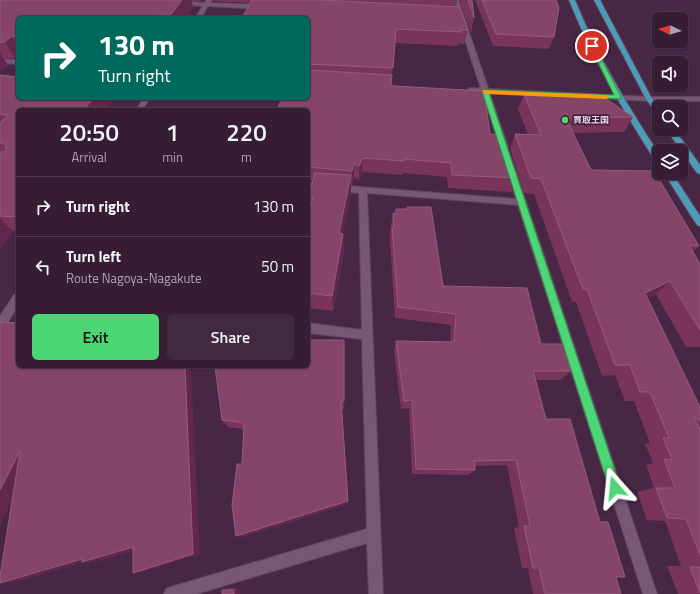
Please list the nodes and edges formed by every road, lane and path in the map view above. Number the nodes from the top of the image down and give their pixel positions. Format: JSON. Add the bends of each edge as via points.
{"nodes":[{"id":1,"x":456,"y":0,"type":"edge"},
{"id":2,"x":572,"y":0,"type":"edge"},
{"id":3,"x":597,"y":0,"type":"edge"},
{"id":4,"x":208,"y":2,"type":"edge"},
{"id":5,"x":176,"y":3,"type":"edge"},
{"id":6,"x":270,"y":7,"type":"edge"},
{"id":7,"x":199,"y":16,"type":"edge"},
{"id":8,"x":0,"y":61,"type":"edge"},
{"id":9,"x":16,"y":62,"type":"edge"},
{"id":10,"x":462,"y":90,"type":"edge"},
{"id":11,"x":485,"y":91,"type":"junction"},
{"id":12,"x":618,"y":97,"type":"junction"},
{"id":13,"x":649,"y":99,"type":"junction"},
{"id":14,"x":700,"y":99,"type":"edge"},
{"id":15,"x":652,"y":103,"type":"edge"},
{"id":16,"x":675,"y":136,"type":"edge"},
{"id":17,"x":652,"y":149,"type":"edge"},
{"id":18,"x":700,"y":171,"type":"edge"},
{"id":19,"x":672,"y":180,"type":"edge"},
{"id":20,"x":310,"y":186,"type":"edge"},
{"id":21,"x":363,"y":190,"type":"junction"},
{"id":22,"x":522,"y":202,"type":"junction"},
{"id":23,"x":700,"y":223,"type":"edge"},
{"id":24,"x":16,"y":301,"type":"edge"},
{"id":25,"x":0,"y":325,"type":"edge"},
{"id":26,"x":310,"y":328,"type":"edge"},
{"id":27,"x":367,"y":335,"type":"junction"},
{"id":28,"x":373,"y":534,"type":"junction"},
{"id":29,"x":171,"y":594,"type":"edge"},
{"id":30,"x":376,"y":594,"type":"edge"},
{"id":31,"x":650,"y":594,"type":"edge"}],
"edges":[{"from":1,"to":11,"type":"street","via":[[457,16]]},
{"from":2,"to":12,"type":"main road","via":[[579,20]]},
{"from":3,"to":13,"type":"main road"},
{"from":4,"to":5,"type":"street"},
{"from":4,"to":6,"type":"street"},
{"from":4,"to":7,"type":"street"},
{"from":8,"to":9,"type":"street"},
{"from":10,"to":11,"type":"street"},
{"from":11,"to":12,"type":"street"},
{"from":11,"to":22,"type":"street"},
{"from":12,"to":13,"type":"street"},
{"from":12,"to":17,"type":"main road"},
{"from":13,"to":14,"type":"street"},
{"from":13,"to":15,"type":"main road"},
{"from":16,"to":18,"type":"main road"},
{"from":19,"to":23,"type":"main road"},
{"from":20,"to":21,"type":"street"},
{"from":21,"to":22,"type":"street"},
{"from":21,"to":27,"type":"street"},
{"from":22,"to":31,"type":"street"},
{"from":24,"to":25,"type":"street"},
{"from":26,"to":27,"type":"street"},
{"from":27,"to":28,"type":"street"},
{"from":28,"to":29,"type":"street"},
{"from":28,"to":30,"type":"street"}]}
